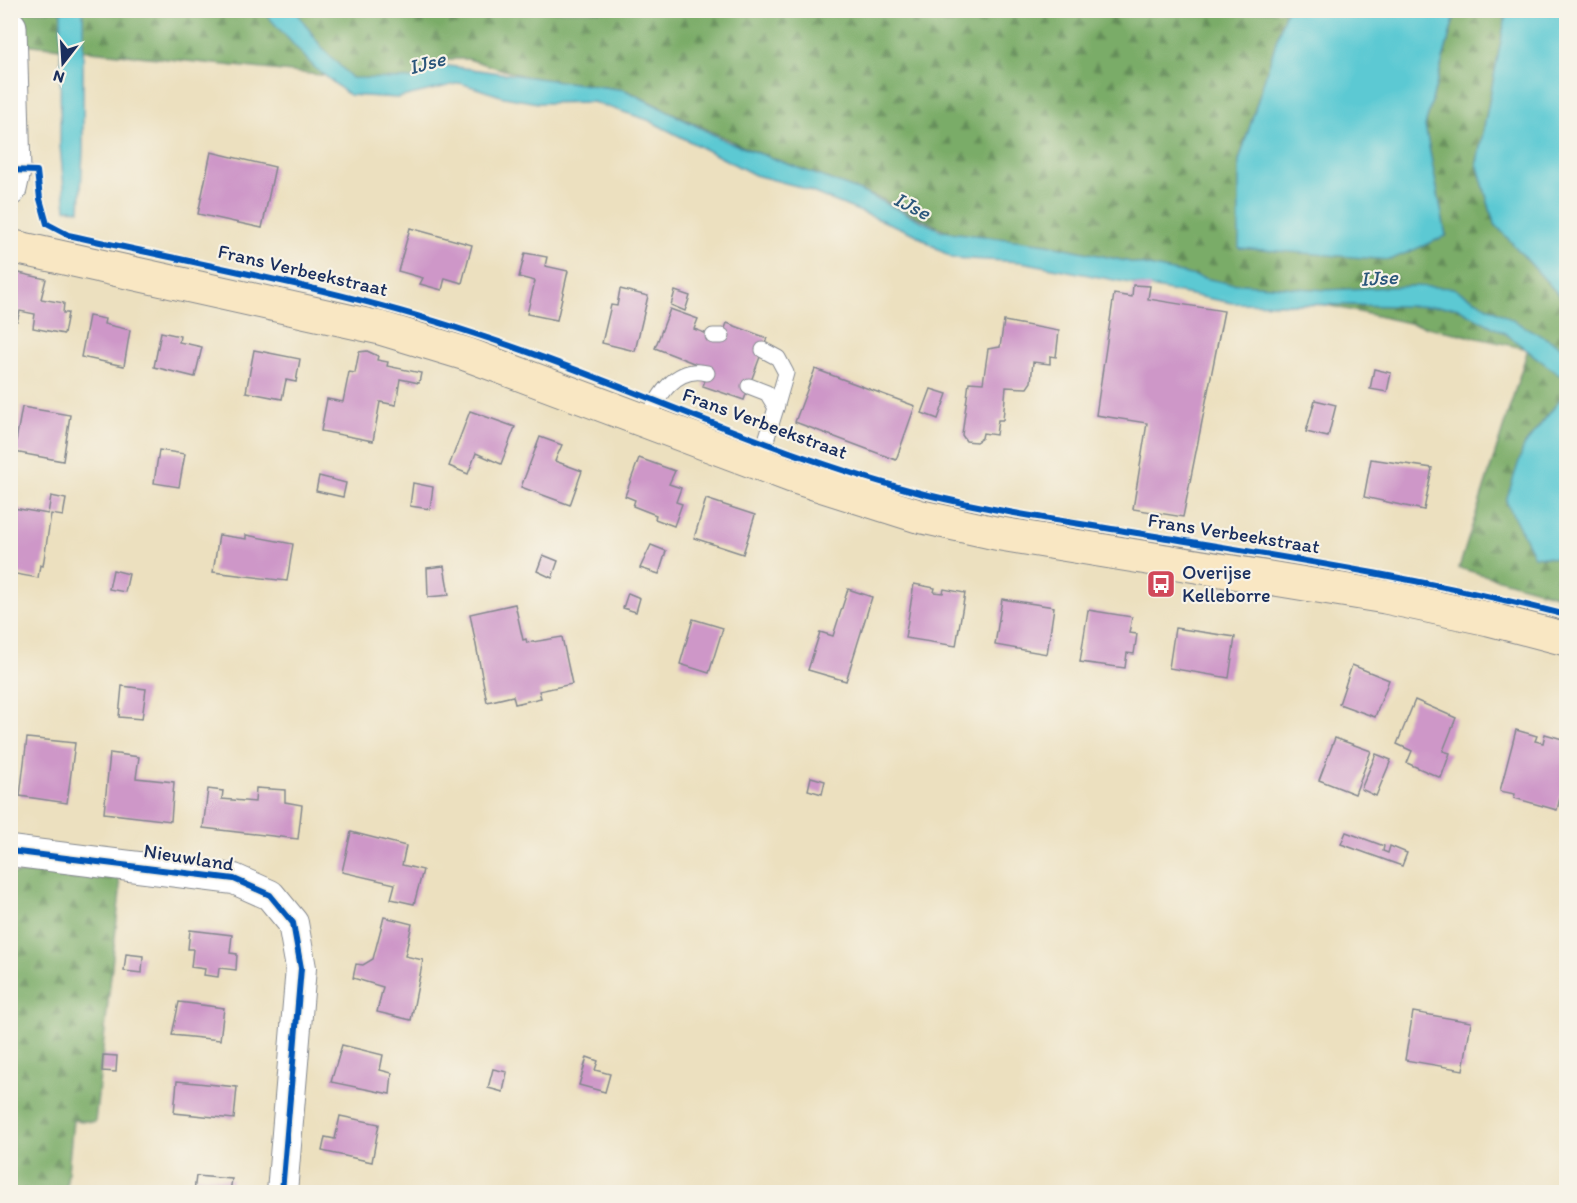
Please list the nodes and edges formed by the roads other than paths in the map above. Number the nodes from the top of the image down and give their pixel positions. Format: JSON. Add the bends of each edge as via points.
{"nodes":[{"id":1,"x":10,"y":27,"type":"edge"},
{"id":2,"x":10,"y":189,"type":"edge"},
{"id":3,"x":10,"y":246,"type":"edge"},
{"id":4,"x":762,"y":350,"type":"dead end"},
{"id":5,"x":691,"y":362,"type":"dead end"},
{"id":6,"x":707,"y":373,"type":"dead end"},
{"id":7,"x":682,"y":375,"type":"junction"},
{"id":8,"x":749,"y":386,"type":"dead end"},
{"id":9,"x":776,"y":408,"type":"junction"},
{"id":10,"x":646,"y":421,"type":"junction"},
{"id":11,"x":759,"y":463,"type":"junction"},
{"id":12,"x":1566,"y":639,"type":"edge"},
{"id":13,"x":10,"y":851,"type":"edge"},
{"id":14,"x":282,"y":1192,"type":"edge"}],
"edges":[{"from":1,"to":2,"type":"street","via":[[14,171]]},
{"from":3,"to":10,"type":"main road","name":"Frans Verbeekstraat","via":[[380,328],[466,354]]},
{"from":4,"to":9,"type":"lane","via":[[778,358],[786,373]]},
{"from":5,"to":7,"type":"lane"},
{"from":6,"to":7,"type":"lane"},
{"from":7,"to":10,"type":"lane","via":[[670,382]]},
{"from":8,"to":9,"type":"lane","via":[[767,393]]},
{"from":9,"to":11,"type":"lane"},
{"from":10,"to":11,"type":"main road","name":"Frans Verbeekstraat"},
{"from":11,"to":12,"type":"main road","name":"Frans Verbeekstraat","via":[[864,501],[973,529],[1385,597]]},
{"from":13,"to":14,"type":"street","name":"Nieuwland","via":[[234,879],[270,895],[293,923],[301,968]]}]}
